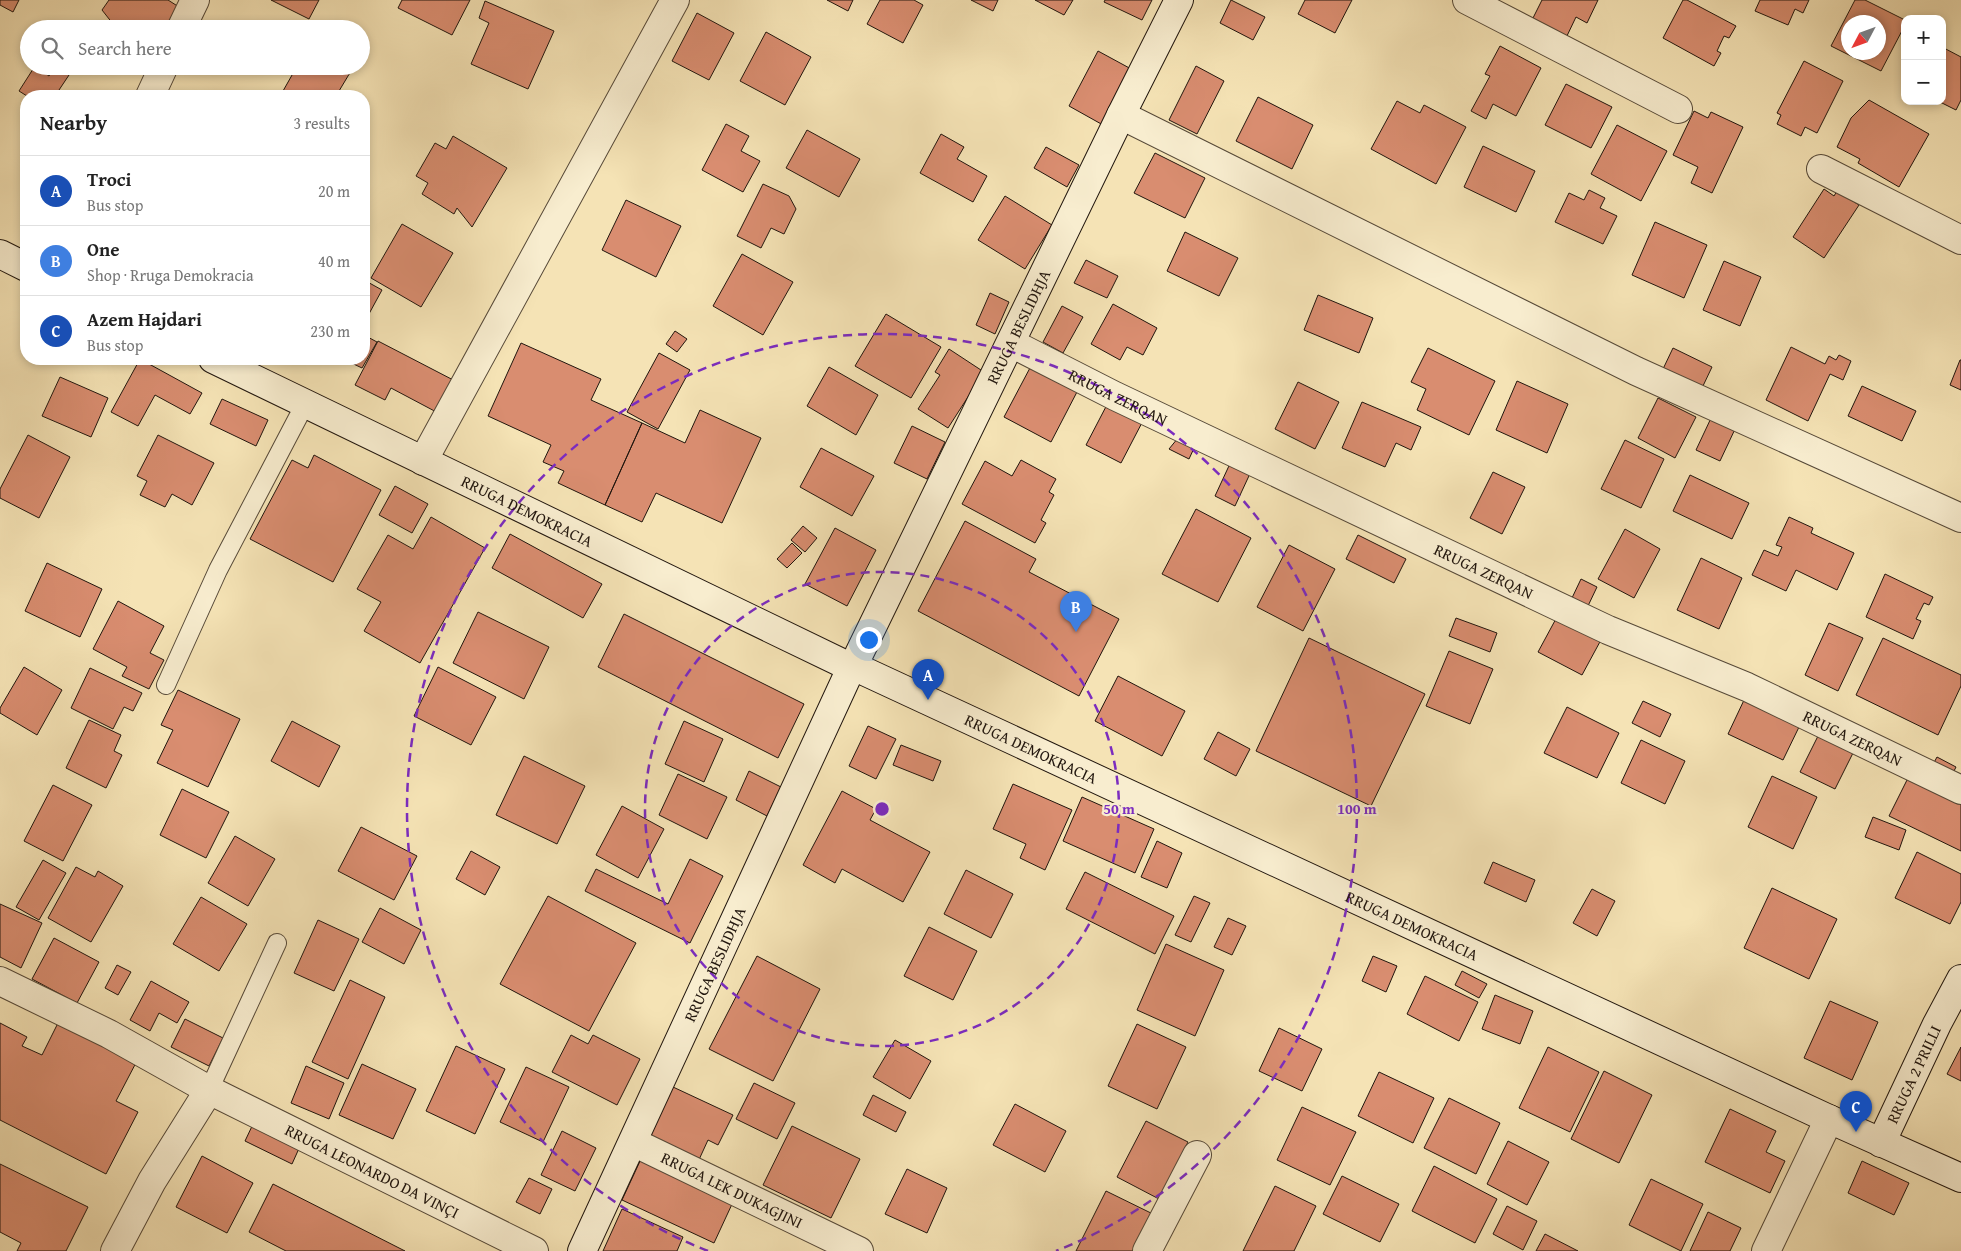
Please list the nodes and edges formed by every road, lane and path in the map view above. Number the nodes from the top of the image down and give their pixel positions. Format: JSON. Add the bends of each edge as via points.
{"nodes":[{"id":1,"x":195,"y":0,"type":"edge"},
{"id":2,"x":675,"y":0,"type":"edge"},
{"id":3,"x":1179,"y":0,"type":"edge"},
{"id":4,"x":1467,"y":0,"type":"edge"},
{"id":5,"x":186,"y":20,"type":"edge"},
{"id":6,"x":160,"y":75,"type":"edge"},
{"id":7,"x":153,"y":90,"type":"edge"},
{"id":8,"x":1678,"y":109,"type":"dead end"},
{"id":9,"x":1121,"y":115,"type":"junction"},
{"id":10,"x":1821,"y":169,"type":"dead end"},
{"id":11,"x":1961,"y":240,"type":"edge"},
{"id":12,"x":0,"y":254,"type":"edge"},
{"id":13,"x":20,"y":264,"type":"edge"},
{"id":14,"x":1011,"y":343,"type":"junction"},
{"id":15,"x":225,"y":365,"type":"edge"},
{"id":16,"x":305,"y":404,"type":"junction"},
{"id":17,"x":423,"y":461,"type":"junction"},
{"id":18,"x":1961,"y":518,"type":"edge"},
{"id":19,"x":853,"y":666,"type":"junction"},
{"id":20,"x":166,"y":685,"type":"dead end"},
{"id":21,"x":1961,"y":790,"type":"edge"},
{"id":22,"x":277,"y":942,"type":"dead end"},
{"id":23,"x":1961,"y":979,"type":"edge"},
{"id":24,"x":0,"y":981,"type":"edge"},
{"id":25,"x":209,"y":1090,"type":"junction"},
{"id":26,"x":1829,"y":1119,"type":"junction"},
{"id":27,"x":633,"y":1142,"type":"junction"},
{"id":28,"x":1881,"y":1143,"type":"junction"},
{"id":29,"x":1197,"y":1155,"type":"dead end"},
{"id":30,"x":1961,"y":1178,"type":"edge"},
{"id":31,"x":115,"y":1251,"type":"edge"},
{"id":32,"x":534,"y":1251,"type":"edge"},
{"id":33,"x":582,"y":1251,"type":"edge"},
{"id":34,"x":859,"y":1251,"type":"edge"},
{"id":35,"x":1147,"y":1251,"type":"edge"},
{"id":36,"x":1766,"y":1251,"type":"edge"}],
"edges":[{"from":1,"to":5,"type":"street"},
{"from":2,"to":17,"type":"street"},
{"from":3,"to":9,"type":"street","name":"RRUGA BESLIDHJA"},
{"from":4,"to":8,"type":"street"},
{"from":6,"to":7,"type":"street"},
{"from":9,"to":14,"type":"street","name":"RRUGA BESLIDHJA"},
{"from":9,"to":18,"type":"street","via":[[1636,371]]},
{"from":10,"to":11,"type":"street"},
{"from":12,"to":13,"type":"street"},
{"from":14,"to":19,"type":"street","name":"RRUGA BESLIDHJA"},
{"from":14,"to":21,"type":"street","name":"RRUGA ZERQAN","via":[[1115,396],[1608,630],[1747,687]]},
{"from":15,"to":16,"type":"street","name":"RRUGA DEMOKRACIA"},
{"from":16,"to":17,"type":"street","name":"RRUGA DEMOKRACIA"},
{"from":16,"to":20,"type":"lane","via":[[218,570]]},
{"from":17,"to":19,"type":"street","name":"RRUGA DEMOKRACIA"},
{"from":19,"to":26,"type":"street","name":"RRUGA DEMOKRACIA"},
{"from":19,"to":27,"type":"street","name":"RRUGA BESLIDHJA"},
{"from":22,"to":25,"type":"lane"},
{"from":23,"to":28,"type":"street","name":"RRUGA 2 PRILLI"},
{"from":24,"to":25,"type":"street","name":"RRUGA LEONARDO DA VINÇI","via":[[109,1034]]},
{"from":25,"to":31,"type":"street","via":[[152,1181]]},
{"from":25,"to":32,"type":"street","name":"RRUGA LEONARDO DA VINÇI"},
{"from":26,"to":28,"type":"street","name":"RRUGA DEMOKRACIA"},
{"from":26,"to":36,"type":"street"},
{"from":27,"to":33,"type":"street","name":"RRUGA BESLIDHJA"},
{"from":27,"to":34,"type":"street","name":"RRUGA LEK DUKAGJINI"},
{"from":28,"to":30,"type":"street","name":"RRUGA DEMOKRACIA"},
{"from":29,"to":35,"type":"street"}]}
